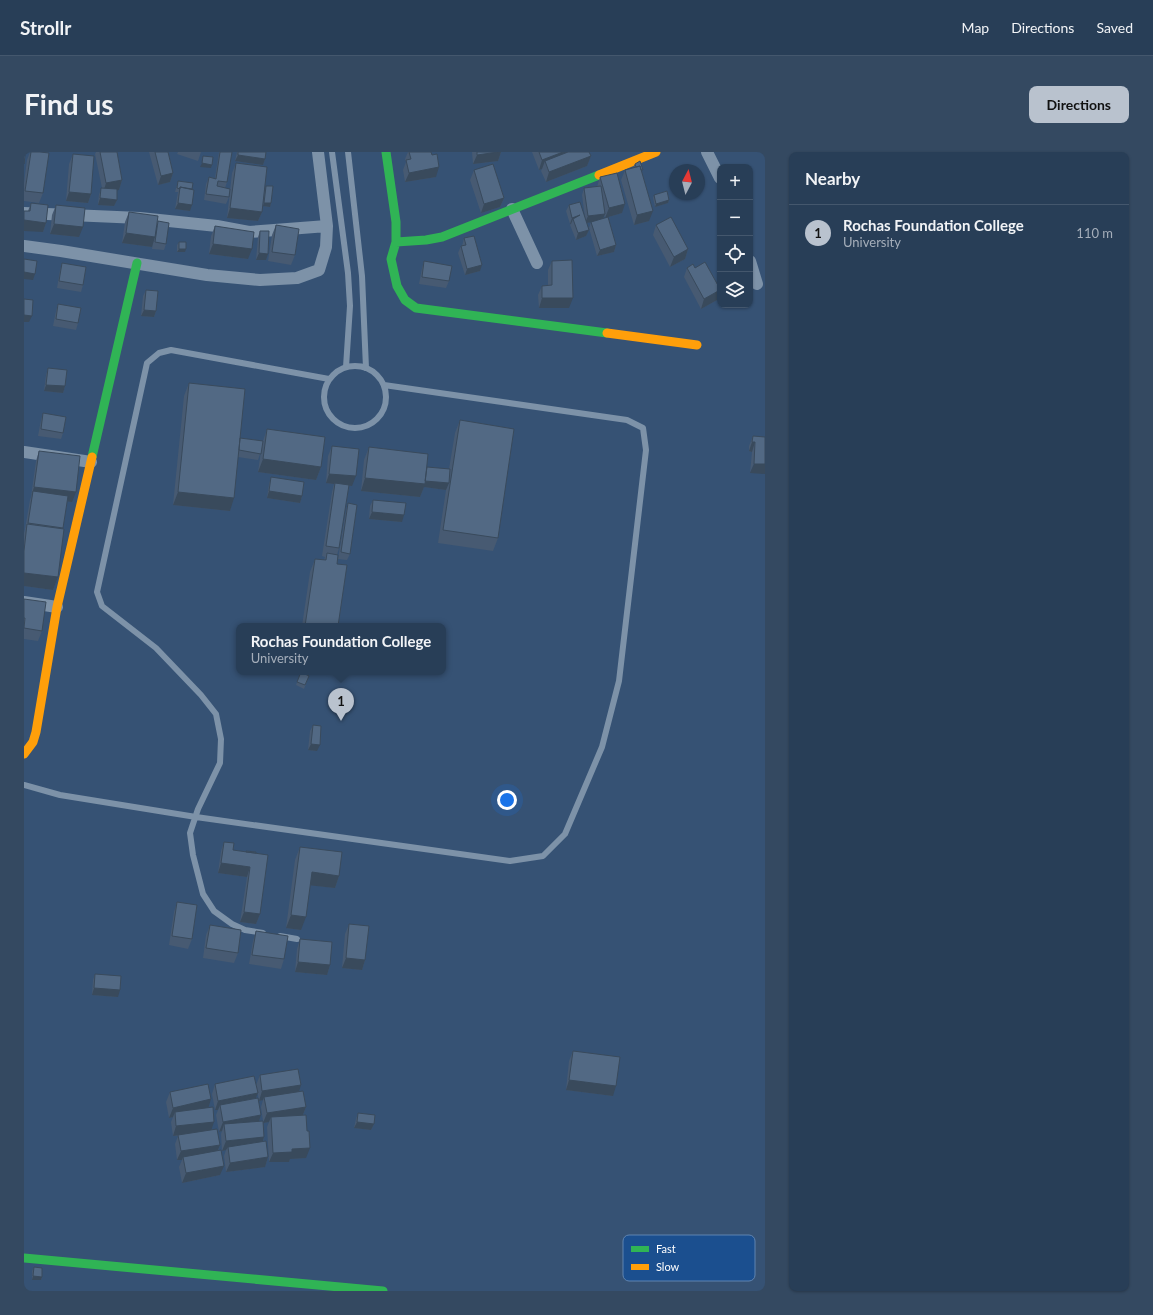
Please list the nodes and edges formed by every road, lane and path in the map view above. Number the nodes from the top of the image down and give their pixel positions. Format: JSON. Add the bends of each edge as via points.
{"nodes":[{"id":1,"x":318,"y":152,"type":"edge"},
{"id":2,"x":332,"y":152,"type":"edge"},
{"id":3,"x":348,"y":152,"type":"edge"},
{"id":4,"x":386,"y":152,"type":"edge"},
{"id":5,"x":656,"y":152,"type":"edge"},
{"id":6,"x":707,"y":152,"type":"edge"},
{"id":7,"x":717,"y":172,"type":"edge"},
{"id":8,"x":512,"y":210,"type":"junction"},
{"id":9,"x":24,"y":212,"type":"edge"},
{"id":10,"x":326,"y":226,"type":"junction"},
{"id":11,"x":396,"y":242,"type":"junction"},
{"id":12,"x":24,"y":246,"type":"edge"},
{"id":13,"x":137,"y":263,"type":"junction"},
{"id":14,"x":537,"y":263,"type":"dead end"},
{"id":15,"x":753,"y":271,"type":"edge"},
{"id":16,"x":757,"y":284,"type":"dead end"},
{"id":17,"x":697,"y":345,"type":"dead end"},
{"id":18,"x":346,"y":367,"type":"junction"},
{"id":19,"x":366,"y":368,"type":"junction"},
{"id":20,"x":329,"y":379,"type":"junction"},
{"id":21,"x":384,"y":385,"type":"junction"},
{"id":22,"x":24,"y":452,"type":"edge"},
{"id":23,"x":91,"y":462,"type":"junction"},
{"id":24,"x":24,"y":602,"type":"edge"},
{"id":25,"x":57,"y":607,"type":"junction"},
{"id":26,"x":24,"y":754,"type":"edge"},
{"id":27,"x":24,"y":785,"type":"edge"},
{"id":28,"x":196,"y":817,"type":"junction"},
{"id":29,"x":267,"y":934,"type":"edge"},
{"id":30,"x":275,"y":935,"type":"edge"},
{"id":31,"x":297,"y":939,"type":"dead end"},
{"id":32,"x":24,"y":1258,"type":"edge"},
{"id":33,"x":383,"y":1291,"type":"edge"}],
"edges":[{"from":1,"to":10,"type":"street"},
{"from":2,"to":18,"type":"lane","via":[[350,300]]},
{"from":3,"to":19,"type":"lane","via":[[362,276]]},
{"from":4,"to":11,"type":"street","via":[[396,222]]},
{"from":5,"to":8,"type":"street"},
{"from":6,"to":7,"type":"street"},
{"from":8,"to":11,"type":"street","via":[[442,237]]},
{"from":8,"to":14,"type":"street"},
{"from":9,"to":10,"type":"street","via":[[140,218],[249,232]]},
{"from":10,"to":13,"type":"street","via":[[326,247],[319,270],[297,278],[260,280],[208,275]]},
{"from":11,"to":17,"type":"street","via":[[391,259],[396,286],[404,300],[416,308]]},
{"from":12,"to":13,"type":"street"},
{"from":13,"to":23,"type":"street"},
{"from":15,"to":16,"type":"street"},
{"from":18,"to":19,"type":"lane"},
{"from":18,"to":20,"type":"lane"},
{"from":19,"to":21,"type":"lane","via":[[375,373]]},
{"from":20,"to":21,"type":"lane","via":[[324,388],[323,399],[326,409],[331,418],[340,425],[350,428],[370,425],[379,419],[387,400]]},
{"from":20,"to":28,"type":"lane","via":[[171,350],[159,354],[147,363],[97,592],[102,606],[156,648],[216,714],[221,739],[220,763]]},
{"from":21,"to":28,"type":"lane","via":[[627,420],[643,428],[646,450],[619,681],[602,747],[565,834],[543,856],[510,861]]},
{"from":22,"to":23,"type":"street"},
{"from":23,"to":25,"type":"street"},
{"from":24,"to":25,"type":"street"},
{"from":25,"to":26,"type":"street","via":[[36,732],[33,742]]},
{"from":27,"to":28,"type":"lane","via":[[60,795]]},
{"from":28,"to":29,"type":"lane","via":[[190,833],[192,855],[203,894],[214,912],[232,924],[245,930]]},
{"from":30,"to":31,"type":"lane"},
{"from":32,"to":33,"type":"street"}]}
